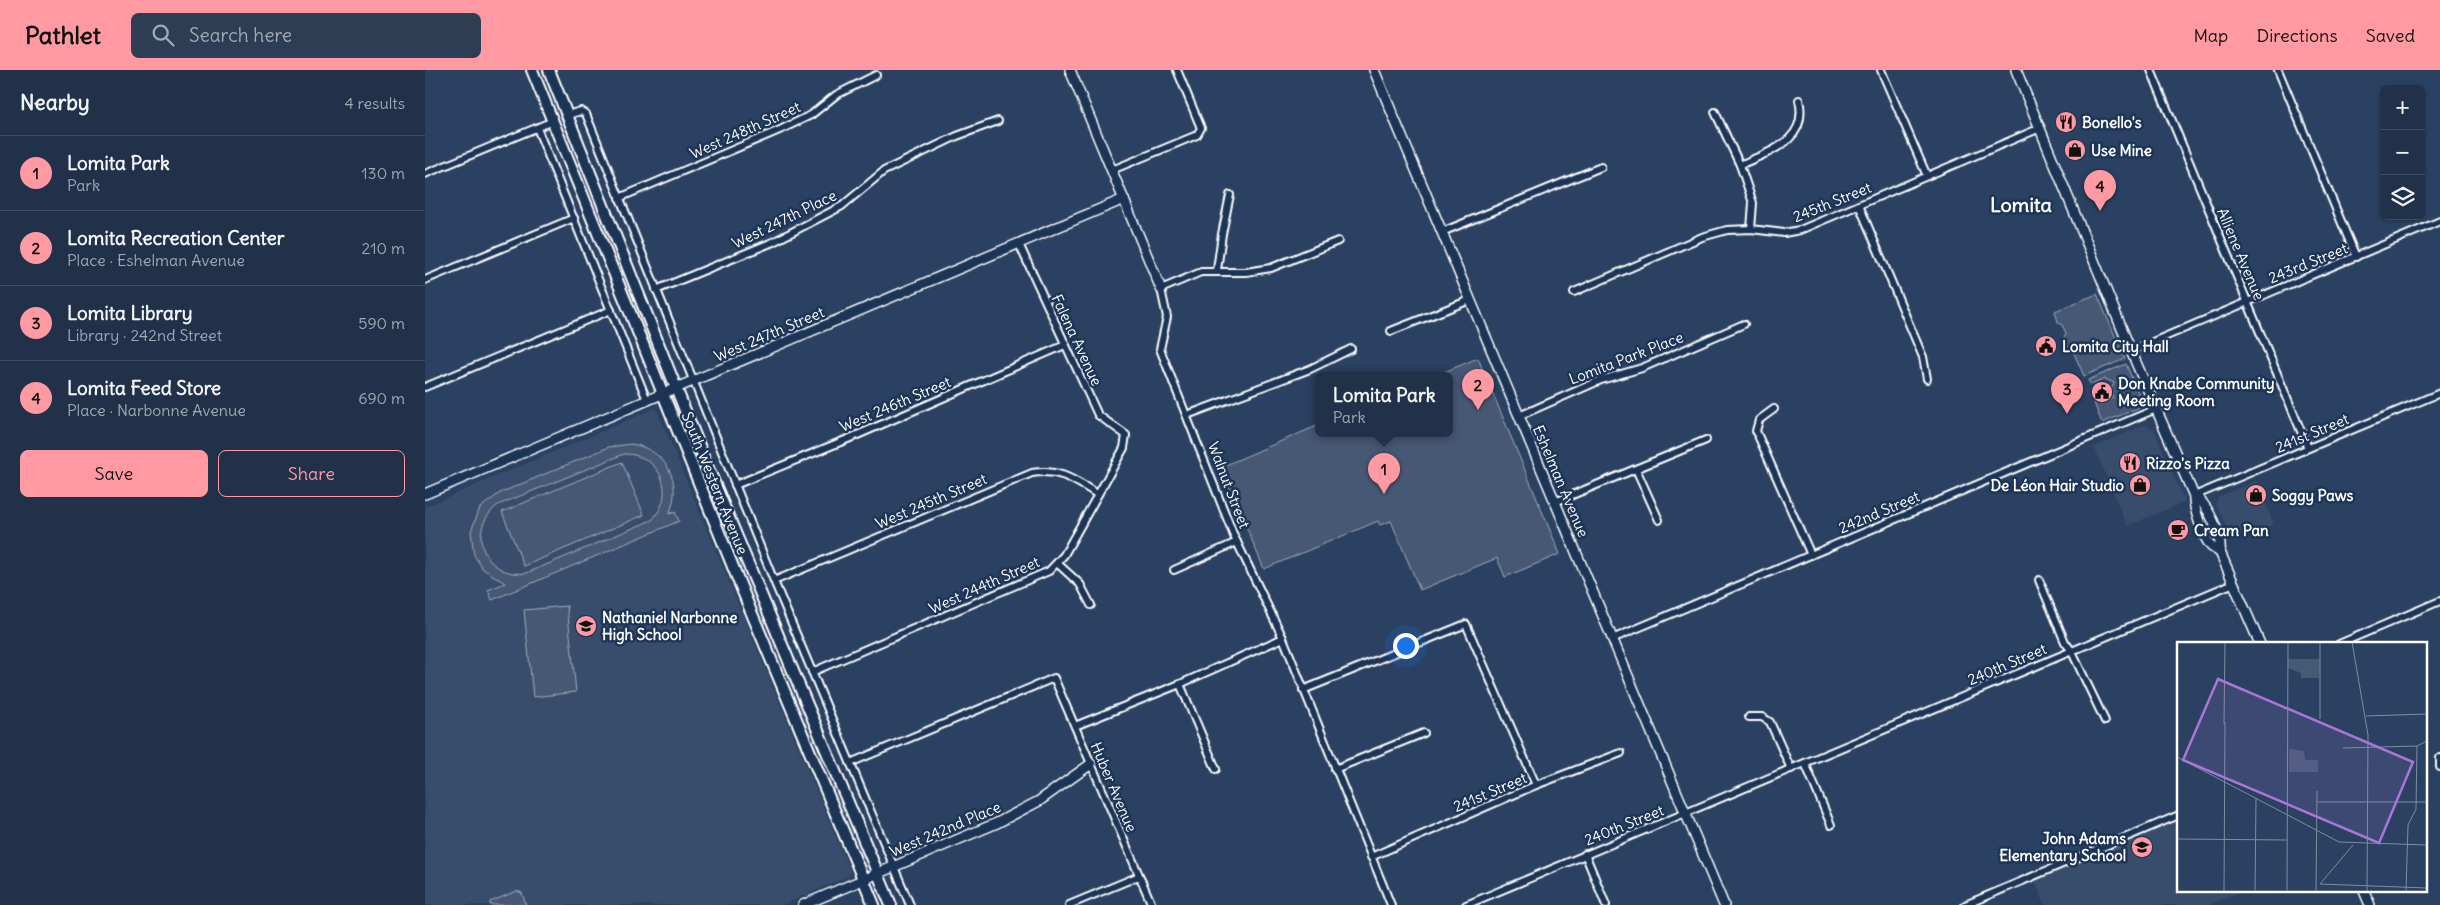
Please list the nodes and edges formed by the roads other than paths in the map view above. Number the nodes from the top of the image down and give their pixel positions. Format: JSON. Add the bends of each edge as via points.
{"nodes":[{"id":1,"x":532,"y":70,"type":"edge"},
{"id":2,"x":549,"y":70,"type":"edge"},
{"id":3,"x":1070,"y":70,"type":"edge"},
{"id":4,"x":1177,"y":70,"type":"edge"},
{"id":5,"x":1374,"y":70,"type":"edge"},
{"id":6,"x":1881,"y":70,"type":"edge"},
{"id":7,"x":2016,"y":70,"type":"edge"},
{"id":8,"x":2151,"y":70,"type":"edge"},
{"id":9,"x":2278,"y":70,"type":"edge"},
{"id":10,"x":876,"y":75,"type":"dead end"},
{"id":11,"x":1799,"y":100,"type":"dead end"},
{"id":12,"x":1715,"y":112,"type":"dead end"},
{"id":13,"x":567,"y":115,"type":"junction"},
{"id":14,"x":553,"y":121,"type":"junction"},
{"id":15,"x":998,"y":121,"type":"dead end"},
{"id":16,"x":537,"y":128,"type":"junction"},
{"id":17,"x":2038,"y":129,"type":"junction"},
{"id":18,"x":1740,"y":165,"type":"junction"},
{"id":19,"x":1601,"y":167,"type":"dead end"},
{"id":20,"x":1112,"y":170,"type":"junction"},
{"id":21,"x":425,"y":174,"type":"edge"},
{"id":22,"x":1927,"y":176,"type":"junction"},
{"id":23,"x":1231,"y":195,"type":"dead end"},
{"id":24,"x":619,"y":198,"type":"junction"},
{"id":25,"x":1123,"y":199,"type":"junction"},
{"id":26,"x":1859,"y":205,"type":"junction"},
{"id":27,"x":573,"y":218,"type":"junction"},
{"id":28,"x":2440,"y":221,"type":"edge"},
{"id":29,"x":1751,"y":229,"type":"junction"},
{"id":30,"x":1442,"y":232,"type":"junction"},
{"id":31,"x":1338,"y":242,"type":"dead end"},
{"id":32,"x":1019,"y":244,"type":"junction"},
{"id":33,"x":2356,"y":257,"type":"junction"},
{"id":34,"x":1217,"y":270,"type":"junction"},
{"id":35,"x":425,"y":280,"type":"edge"},
{"id":36,"x":1161,"y":289,"type":"junction"},
{"id":37,"x":656,"y":290,"type":"junction"},
{"id":38,"x":1574,"y":292,"type":"dead end"},
{"id":39,"x":1470,"y":300,"type":"junction"},
{"id":40,"x":2247,"y":301,"type":"junction"},
{"id":41,"x":611,"y":310,"type":"junction"},
{"id":42,"x":1744,"y":324,"type":"dead end"},
{"id":43,"x":1391,"y":331,"type":"dead end"},
{"id":44,"x":1065,"y":345,"type":"junction"},
{"id":45,"x":1351,"y":349,"type":"dead end"},
{"id":46,"x":2131,"y":351,"type":"junction"},
{"id":47,"x":1927,"y":379,"type":"dead end"},
{"id":48,"x":693,"y":380,"type":"junction"},
{"id":49,"x":425,"y":387,"type":"edge"},
{"id":50,"x":677,"y":387,"type":"junction"},
{"id":51,"x":662,"y":393,"type":"junction"},
{"id":52,"x":2440,"y":393,"type":"edge"},
{"id":53,"x":647,"y":400,"type":"junction"},
{"id":54,"x":2156,"y":409,"type":"junction"},
{"id":55,"x":1774,"y":410,"type":"dead end"},
{"id":56,"x":1187,"y":415,"type":"junction"},
{"id":57,"x":1519,"y":416,"type":"junction"},
{"id":58,"x":1126,"y":436,"type":"joint"},
{"id":59,"x":1706,"y":440,"type":"dead end"},
{"id":60,"x":2308,"y":448,"type":"junction"},
{"id":61,"x":1636,"y":469,"type":"junction"},
{"id":62,"x":735,"y":485,"type":"junction"},
{"id":63,"x":425,"y":494,"type":"edge"},
{"id":64,"x":1097,"y":494,"type":"junction"},
{"id":65,"x":2194,"y":496,"type":"junction"},
{"id":66,"x":1555,"y":502,"type":"junction"},
{"id":67,"x":1659,"y":520,"type":"dead end"},
{"id":68,"x":1237,"y":542,"type":"junction"},
{"id":69,"x":1811,"y":555,"type":"junction"},
{"id":70,"x":1057,"y":563,"type":"junction"},
{"id":71,"x":1174,"y":570,"type":"dead end"},
{"id":72,"x":2039,"y":580,"type":"dead end"},
{"id":73,"x":774,"y":581,"type":"junction"},
{"id":74,"x":2234,"y":583,"type":"junction"},
{"id":75,"x":2440,"y":601,"type":"edge"},
{"id":76,"x":1091,"y":605,"type":"dead end"},
{"id":77,"x":1283,"y":638,"type":"junction"},
{"id":78,"x":1612,"y":639,"type":"junction"},
{"id":79,"x":2259,"y":642,"type":"edge"},
{"id":80,"x":2344,"y":642,"type":"edge"},
{"id":81,"x":2071,"y":650,"type":"junction"},
{"id":82,"x":812,"y":672,"type":"junction"},
{"id":83,"x":1180,"y":684,"type":"junction"},
{"id":84,"x":1303,"y":690,"type":"junction"},
{"id":85,"x":1749,"y":717,"type":"dead end"},
{"id":86,"x":2105,"y":721,"type":"dead end"},
{"id":87,"x":1075,"y":726,"type":"junction"},
{"id":88,"x":1424,"y":733,"type":"dead end"},
{"id":89,"x":1621,"y":753,"type":"dead end"},
{"id":90,"x":850,"y":763,"type":"junction"},
{"id":91,"x":1805,"y":763,"type":"junction"},
{"id":92,"x":1091,"y":764,"type":"junction"},
{"id":93,"x":1216,"y":769,"type":"dead end"},
{"id":94,"x":1335,"y":769,"type":"junction"},
{"id":95,"x":1791,"y":769,"type":"junction"},
{"id":96,"x":1536,"y":785,"type":"junction"},
{"id":97,"x":1685,"y":814,"type":"junction"},
{"id":98,"x":2177,"y":816,"type":"edge"},
{"id":99,"x":1831,"y":825,"type":"dead end"},
{"id":100,"x":1585,"y":854,"type":"junction"},
{"id":101,"x":1371,"y":856,"type":"junction"},
{"id":102,"x":892,"y":866,"type":"junction"},
{"id":103,"x":878,"y":874,"type":"junction"},
{"id":104,"x":1139,"y":876,"type":"junction"},
{"id":105,"x":863,"y":880,"type":"junction"},
{"id":106,"x":2364,"y":892,"type":"edge"},
{"id":107,"x":1723,"y":904,"type":"edge"},
{"id":108,"x":803,"y":905,"type":"edge"},
{"id":109,"x":874,"y":905,"type":"edge"},
{"id":110,"x":891,"y":905,"type":"edge"},
{"id":111,"x":910,"y":905,"type":"edge"},
{"id":112,"x":1069,"y":905,"type":"edge"},
{"id":113,"x":1152,"y":905,"type":"edge"},
{"id":114,"x":1391,"y":905,"type":"edge"},
{"id":115,"x":1466,"y":905,"type":"edge"},
{"id":116,"x":1606,"y":905,"type":"edge"},
{"id":117,"x":1965,"y":905,"type":"edge"},
{"id":118,"x":2370,"y":905,"type":"edge"}],
"edges":[{"from":1,"to":14,"type":"main road","name":"South Western Avenue"},
{"from":2,"to":13,"type":"main road","name":"South Western Avenue"},
{"from":3,"to":20,"type":"street","name":"Walnut Street"},
{"from":4,"to":20,"type":"street","via":[[1201,128],[1197,136]]},
{"from":5,"to":30,"type":"street","name":"Eshelman Avenue"},
{"from":6,"to":22,"type":"street"},
{"from":7,"to":17,"type":"street"},
{"from":8,"to":40,"type":"street","name":"Alliene Avenue"},
{"from":9,"to":33,"type":"street"},
{"from":10,"to":24,"type":"street","name":"West 248th Street","via":[[836,95],[811,115]]},
{"from":11,"to":18,"type":"street","via":[[1800,122],[1789,140]]},
{"from":12,"to":18,"type":"street"},
{"from":13,"to":24,"type":"street","name":"South Western Avenue","via":[[581,110],[586,114]]},
{"from":13,"to":50,"type":"main road","name":"South Western Avenue"},
{"from":14,"to":16,"type":"street"},
{"from":14,"to":51,"type":"main road","name":"South Western Avenue"},
{"from":15,"to":37,"type":"street","name":"West 247th Place","via":[[957,136],[884,171],[842,206],[773,242]]},
{"from":16,"to":21,"type":"street"},
{"from":16,"to":27,"type":"street"},
{"from":17,"to":22,"type":"street","name":"245th Street"},
{"from":17,"to":46,"type":"street"},
{"from":18,"to":29,"type":"street","via":[[1753,203]]},
{"from":19,"to":30,"type":"street"},
{"from":20,"to":25,"type":"street","name":"Walnut Street"},
{"from":22,"to":26,"type":"street","name":"245th Street"},
{"from":23,"to":34,"type":"street"},
{"from":24,"to":37,"type":"street","name":"South Western Avenue"},
{"from":25,"to":32,"type":"street","name":"West 247th Street"},
{"from":25,"to":36,"type":"street","name":"Walnut Street"},
{"from":26,"to":29,"type":"street","name":"245th Street","via":[[1800,230],[1784,233]]},
{"from":26,"to":47,"type":"street","via":[[1923,357]]},
{"from":27,"to":35,"type":"street"},
{"from":27,"to":41,"type":"street"},
{"from":28,"to":33,"type":"street","name":"243rd Street"},
{"from":29,"to":38,"type":"street","name":"245th Street","via":[[1727,230],[1702,237]]},
{"from":30,"to":39,"type":"street","name":"Eshelman Avenue"},
{"from":31,"to":34,"type":"street","via":[[1271,268],[1246,272]]},
{"from":32,"to":44,"type":"street","name":"Falena Avenue"},
{"from":32,"to":48,"type":"street","name":"West 247th Street"},
{"from":33,"to":40,"type":"street","name":"243rd Street"},
{"from":34,"to":36,"type":"street","via":[[1201,272]]},
{"from":36,"to":56,"type":"street","name":"Walnut Street","via":[[1167,317],[1160,349]]},
{"from":37,"to":48,"type":"street","name":"South Western Avenue"},
{"from":39,"to":43,"type":"street"},
{"from":39,"to":57,"type":"street","name":"Eshelman Avenue"},
{"from":40,"to":46,"type":"street","name":"243rd Street"},
{"from":40,"to":60,"type":"street","name":"Alliene Avenue"},
{"from":41,"to":49,"type":"street"},
{"from":41,"to":53,"type":"street"},
{"from":42,"to":57,"type":"street","name":"Lomita Park Place"},
{"from":44,"to":58,"type":"street","name":"Falena Avenue","via":[[1098,415]]},
{"from":44,"to":62,"type":"street","name":"West 246th Street"},
{"from":45,"to":56,"type":"street","via":[[1310,369]]},
{"from":46,"to":54,"type":"street"},
{"from":48,"to":50,"type":"street","name":"West 247th Street"},
{"from":48,"to":62,"type":"street","name":"South Western Avenue"},
{"from":50,"to":51,"type":"street","name":"West 247th Street"},
{"from":50,"to":103,"type":"main road","name":"South Western Avenue"},
{"from":51,"to":53,"type":"street","name":"West 247th Street"},
{"from":51,"to":105,"type":"main road","name":"South Western Avenue"},
{"from":52,"to":60,"type":"street","name":"241st Street"},
{"from":53,"to":63,"type":"street","name":"West 247th Street"},
{"from":54,"to":65,"type":"street"},
{"from":54,"to":69,"type":"street","name":"242nd Street"},
{"from":55,"to":69,"type":"street","via":[[1759,420],[1756,431]]},
{"from":56,"to":68,"type":"street","name":"Walnut Street"},
{"from":57,"to":66,"type":"street","name":"Eshelman Avenue"},
{"from":58,"to":64,"type":"street","name":"West 244th Street","via":[[1124,448]]},
{"from":59,"to":61,"type":"street"},
{"from":60,"to":65,"type":"street","name":"241st Street"},
{"from":61,"to":66,"type":"street"},
{"from":61,"to":67,"type":"street"},
{"from":62,"to":73,"type":"street","name":"South Western Avenue"},
{"from":64,"to":70,"type":"street","name":"West 244th Street"},
{"from":64,"to":73,"type":"street","name":"West 245th Street","via":[[1063,473],[1032,473]]},
{"from":65,"to":74,"type":"street","via":[[2203,500]]},
{"from":66,"to":78,"type":"street","name":"Eshelman Avenue"},
{"from":68,"to":71,"type":"street"},
{"from":68,"to":77,"type":"street","name":"Walnut Street"},
{"from":69,"to":78,"type":"street","name":"242nd Street"},
{"from":70,"to":76,"type":"street","via":[[1080,584]]},
{"from":70,"to":82,"type":"street","name":"West 244th Street","via":[[1039,577]]},
{"from":72,"to":81,"type":"street"},
{"from":73,"to":82,"type":"street","name":"South Western Avenue"},
{"from":74,"to":79,"type":"street"},
{"from":74,"to":81,"type":"street","name":"240th Street"},
{"from":75,"to":80,"type":"street"},
{"from":77,"to":83,"type":"street"},
{"from":77,"to":84,"type":"street","name":"Walnut Street"},
{"from":78,"to":97,"type":"street","name":"Eshelman Avenue"},
{"from":81,"to":86,"type":"street"},
{"from":81,"to":91,"type":"street","name":"240th Street"},
{"from":82,"to":90,"type":"street","name":"South Western Avenue"},
{"from":83,"to":87,"type":"street"},
{"from":83,"to":93,"type":"street"},
{"from":84,"to":94,"type":"street","name":"Walnut Street"},
{"from":84,"to":96,"type":"street","via":[[1466,624]]},
{"from":85,"to":95,"type":"street","via":[[1762,717],[1770,722]]},
{"from":87,"to":90,"type":"street","name":"Huber Avenue","via":[[1054,678]]},
{"from":87,"to":92,"type":"street","name":"Huber Avenue"},
{"from":88,"to":94,"type":"street"},
{"from":89,"to":96,"type":"street","name":"241st Street"},
{"from":90,"to":102,"type":"street","name":"South Western Avenue"},
{"from":91,"to":95,"type":"street","name":"240th Street"},
{"from":91,"to":99,"type":"street"},
{"from":92,"to":102,"type":"street","name":"West 242nd Place","via":[[1023,810]]},
{"from":92,"to":104,"type":"street","name":"Huber Avenue"},
{"from":94,"to":101,"type":"street","name":"Walnut Street"},
{"from":95,"to":97,"type":"street","name":"240th Street"},
{"from":96,"to":101,"type":"street","name":"241st Street"},
{"from":97,"to":100,"type":"street","name":"240th Street"},
{"from":97,"to":107,"type":"street","name":"Eshelman Avenue"},
{"from":98,"to":117,"type":"street"},
{"from":100,"to":115,"type":"street","name":"240th Street"},
{"from":100,"to":116,"type":"street"},
{"from":101,"to":114,"type":"street","name":"Walnut Street"},
{"from":102,"to":103,"type":"street","name":"West 242nd Place"},
{"from":102,"to":111,"type":"street","name":"South Western Avenue"},
{"from":103,"to":105,"type":"street","name":"West 242nd Place"},
{"from":103,"to":110,"type":"main road","name":"South Western Avenue"},
{"from":104,"to":112,"type":"street"},
{"from":104,"to":113,"type":"street","name":"Huber Avenue"},
{"from":105,"to":108,"type":"street","name":"West 242nd Place"},
{"from":105,"to":109,"type":"main road","name":"South Western Avenue"},
{"from":106,"to":118,"type":"street"}]}
